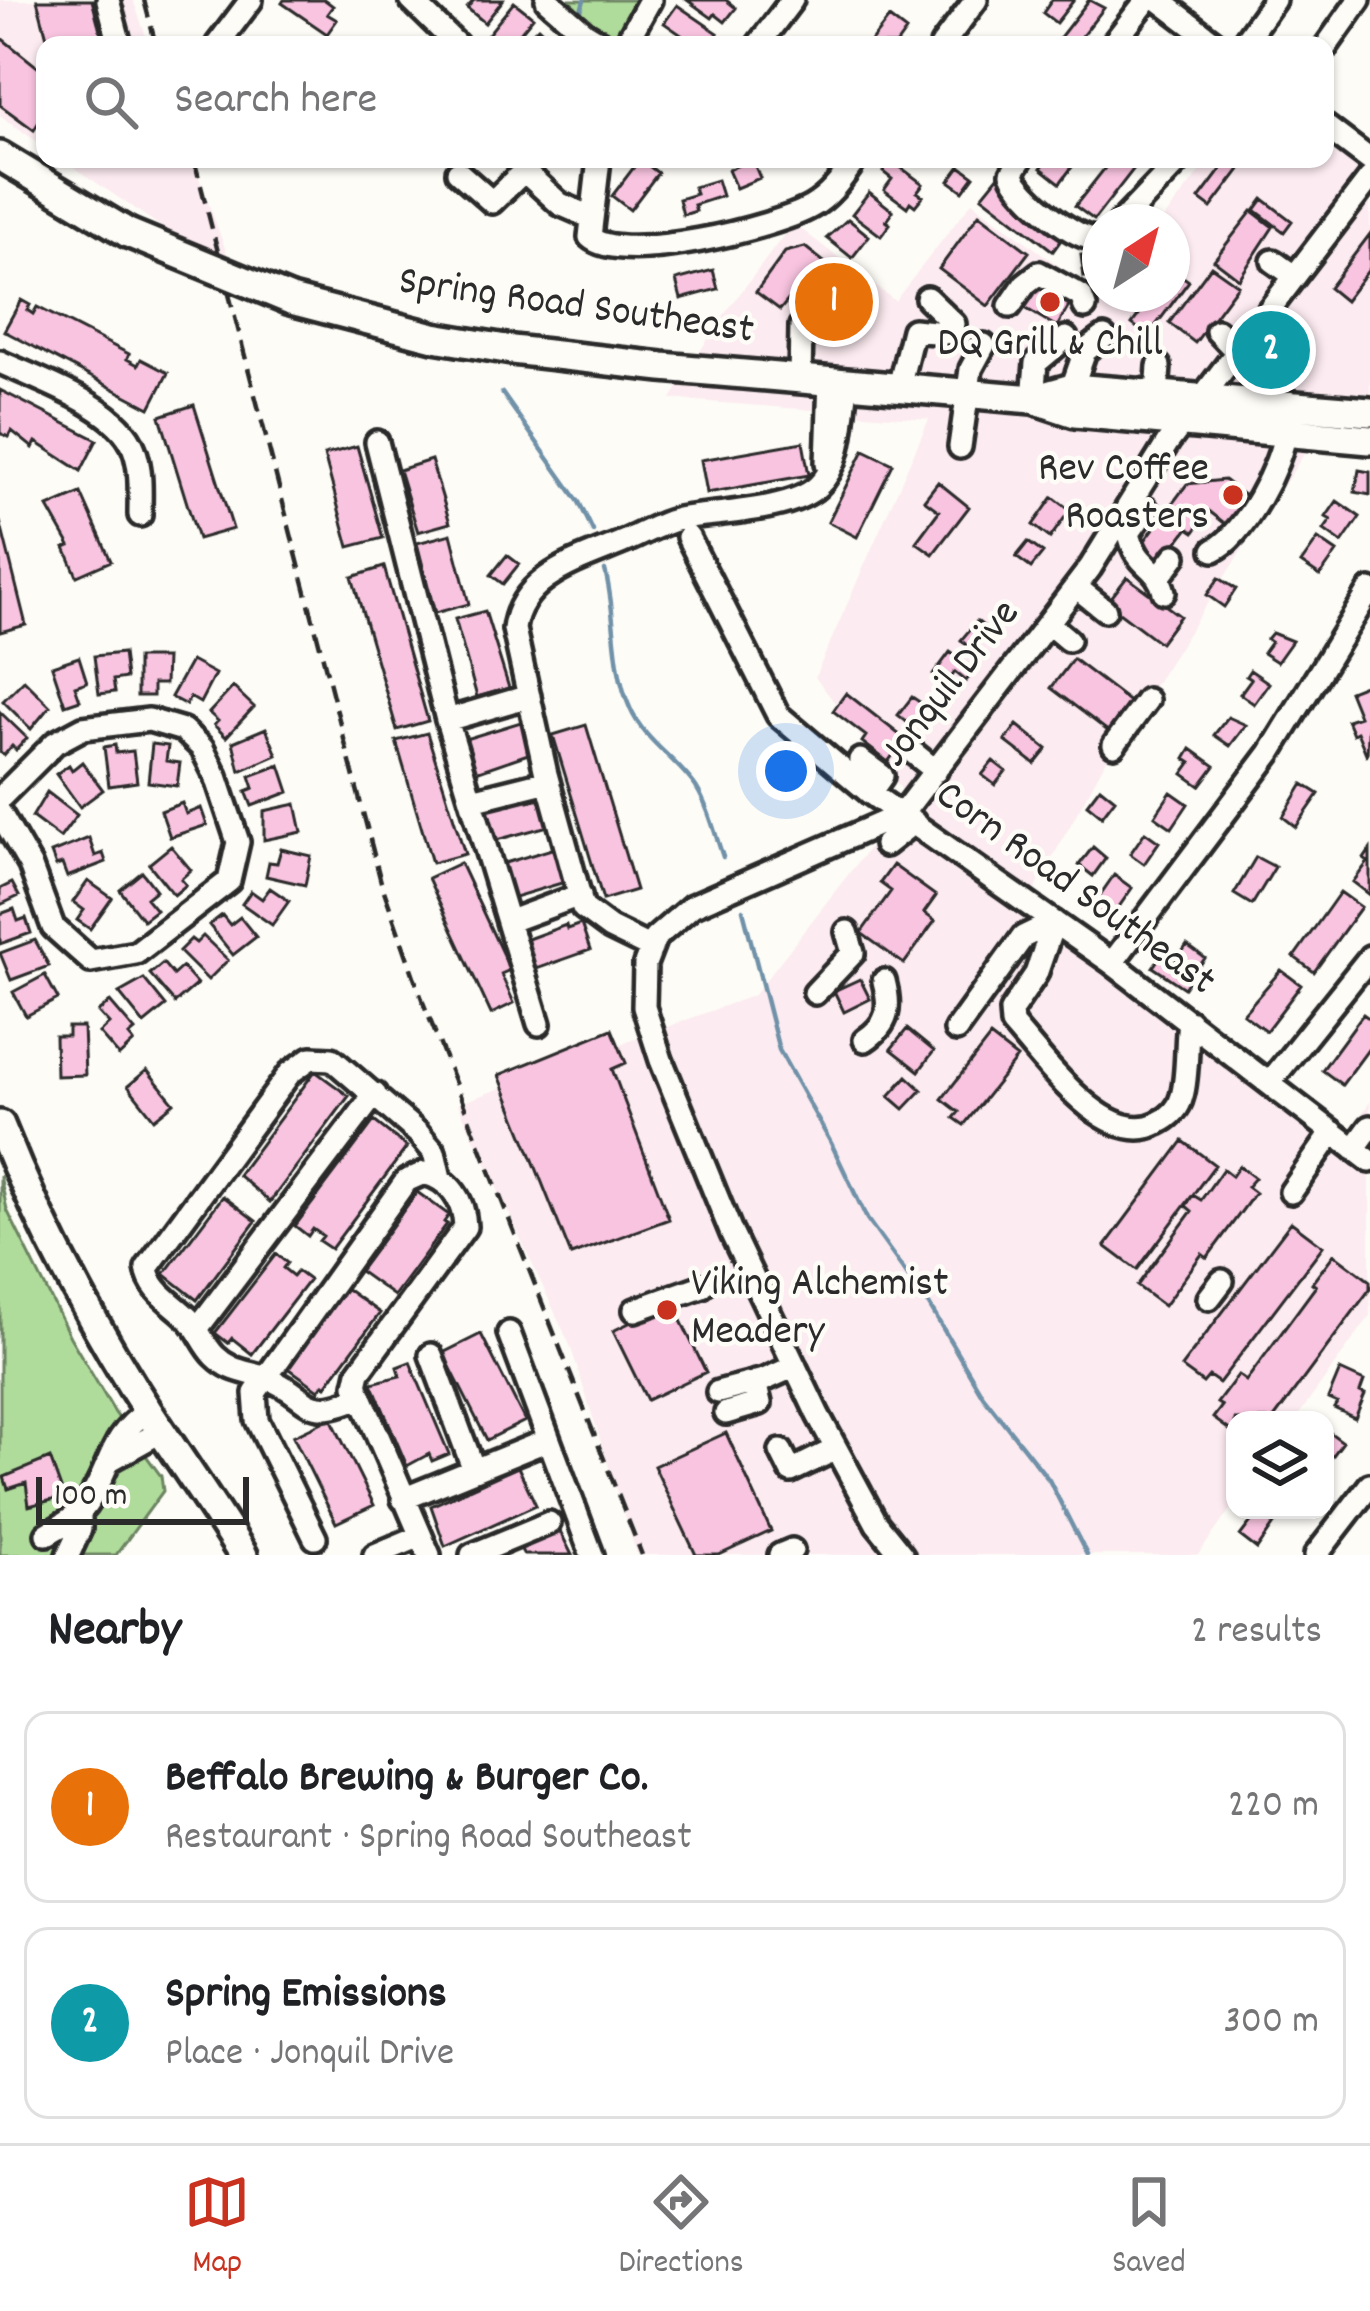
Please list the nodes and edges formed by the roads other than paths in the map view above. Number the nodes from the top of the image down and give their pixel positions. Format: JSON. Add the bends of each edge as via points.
{"nodes":[{"id":1,"x":108,"y":0,"type":"edge"},
{"id":2,"x":251,"y":0,"type":"edge"},
{"id":3,"x":411,"y":0,"type":"edge"},
{"id":4,"x":548,"y":0,"type":"edge"},
{"id":5,"x":650,"y":0,"type":"edge"},
{"id":6,"x":792,"y":0,"type":"edge"},
{"id":7,"x":976,"y":0,"type":"edge"},
{"id":8,"x":1148,"y":0,"type":"edge"},
{"id":9,"x":1160,"y":0,"type":"edge"},
{"id":10,"x":1274,"y":0,"type":"edge"},
{"id":11,"x":1359,"y":0,"type":"edge"},
{"id":12,"x":118,"y":36,"type":"edge"},
{"id":13,"x":224,"y":36,"type":"edge"},
{"id":14,"x":448,"y":36,"type":"edge"},
{"id":15,"x":590,"y":36,"type":"edge"},
{"id":16,"x":630,"y":36,"type":"edge"},
{"id":17,"x":765,"y":36,"type":"edge"},
{"id":18,"x":949,"y":36,"type":"edge"},
{"id":19,"x":1119,"y":36,"type":"edge"},
{"id":20,"x":1206,"y":36,"type":"edge"},
{"id":21,"x":1248,"y":36,"type":"edge"},
{"id":22,"x":1334,"y":36,"type":"edge"},
{"id":23,"x":1334,"y":133,"type":"edge"},
{"id":24,"x":0,"y":156,"type":"edge"},
{"id":25,"x":1370,"y":160,"type":"edge"},
{"id":26,"x":592,"y":168,"type":"edge"},
{"id":27,"x":849,"y":168,"type":"edge"},
{"id":28,"x":1015,"y":168,"type":"edge"},
{"id":29,"x":1172,"y":168,"type":"edge"},
{"id":30,"x":458,"y":172,"type":"dead end"},
{"id":31,"x":1370,"y":178,"type":"edge"},
{"id":32,"x":1138,"y":204,"type":"edge"},
{"id":33,"x":590,"y":217,"type":"junction"},
{"id":34,"x":1082,"y":239,"type":"edge"},
{"id":35,"x":1273,"y":261,"type":"dead end"},
{"id":36,"x":1294,"y":276,"type":"junction"},
{"id":37,"x":927,"y":298,"type":"dead end"},
{"id":38,"x":1082,"y":299,"type":"edge"},
{"id":39,"x":1010,"y":306,"type":"dead end"},
{"id":40,"x":1260,"y":320,"type":"junction"},
{"id":41,"x":802,"y":326,"type":"dead end"},
{"id":42,"x":1217,"y":332,"type":"dead end"},
{"id":43,"x":1104,"y":337,"type":"dead end"},
{"id":44,"x":1066,"y":338,"type":"dead end"},
{"id":45,"x":984,"y":346,"type":"dead end"},
{"id":46,"x":1236,"y":351,"type":"junction"},
{"id":47,"x":0,"y":362,"type":"edge"},
{"id":48,"x":800,"y":380,"type":"junction"},
{"id":49,"x":839,"y":381,"type":"junction"},
{"id":50,"x":899,"y":387,"type":"junction"},
{"id":51,"x":969,"y":387,"type":"junction"},
{"id":52,"x":1072,"y":388,"type":"junction"},
{"id":53,"x":1202,"y":398,"type":"junction"},
{"id":54,"x":1033,"y":399,"type":"junction"},
{"id":55,"x":1269,"y":404,"type":"junction"},
{"id":56,"x":1370,"y":412,"type":"edge"},
{"id":57,"x":1182,"y":424,"type":"junction"},
{"id":58,"x":1285,"y":432,"type":"junction"},
{"id":59,"x":1370,"y":440,"type":"edge"},
{"id":60,"x":377,"y":442,"type":"dead end"},
{"id":61,"x":960,"y":447,"type":"dead end"},
{"id":62,"x":140,"y":515,"type":"dead end"},
{"id":63,"x":1134,"y":517,"type":"junction"},
{"id":64,"x":688,"y":537,"type":"dead end"},
{"id":65,"x":1227,"y":550,"type":"dead end"},
{"id":66,"x":1175,"y":556,"type":"dead end"},
{"id":67,"x":1076,"y":587,"type":"junction"},
{"id":68,"x":1370,"y":590,"type":"edge"},
{"id":69,"x":1103,"y":603,"type":"dead end"},
{"id":70,"x":1049,"y":624,"type":"junction"},
{"id":71,"x":1068,"y":640,"type":"dead end"},
{"id":72,"x":529,"y":696,"type":"junction"},
{"id":73,"x":1147,"y":700,"type":"dead end"},
{"id":74,"x":447,"y":720,"type":"junction"},
{"id":75,"x":1114,"y":745,"type":"dead end"},
{"id":76,"x":911,"y":752,"type":"dead end"},
{"id":77,"x":860,"y":760,"type":"dead end"},
{"id":78,"x":936,"y":771,"type":"junction"},
{"id":79,"x":548,"y":781,"type":"junction"},
{"id":80,"x":881,"y":781,"type":"junction"},
{"id":81,"x":0,"y":798,"type":"edge"},
{"id":82,"x":472,"y":800,"type":"junction"},
{"id":83,"x":0,"y":813,"type":"edge"},
{"id":84,"x":908,"y":818,"type":"junction"},
{"id":85,"x":885,"y":845,"type":"dead end"},
{"id":86,"x":580,"y":895,"type":"junction"},
{"id":87,"x":1028,"y":903,"type":"junction"},
{"id":88,"x":511,"y":921,"type":"junction"},
{"id":89,"x":1054,"y":922,"type":"junction"},
{"id":90,"x":1023,"y":937,"type":"junction"},
{"id":91,"x":850,"y":942,"type":"dead end"},
{"id":92,"x":651,"y":948,"type":"junction"},
{"id":93,"x":1370,"y":957,"type":"edge"},
{"id":94,"x":1112,"y":963,"type":"junction"},
{"id":95,"x":815,"y":993,"type":"dead end"},
{"id":96,"x":912,"y":1010,"type":"dead end"},
{"id":97,"x":1189,"y":1021,"type":"junction"},
{"id":98,"x":539,"y":1024,"type":"dead end"},
{"id":99,"x":956,"y":1030,"type":"dead end"},
{"id":100,"x":865,"y":1040,"type":"dead end"},
{"id":101,"x":1270,"y":1082,"type":"junction"},
{"id":102,"x":375,"y":1094,"type":"junction"},
{"id":103,"x":0,"y":1126,"type":"edge"},
{"id":104,"x":1370,"y":1127,"type":"edge"},
{"id":105,"x":1333,"y":1132,"type":"junction"},
{"id":106,"x":1362,"y":1155,"type":"edge"},
{"id":107,"x":440,"y":1178,"type":"junction"},
{"id":108,"x":1291,"y":1192,"type":"dead end"},
{"id":109,"x":702,"y":1286,"type":"dead end"},
{"id":110,"x":635,"y":1310,"type":"dead end"},
{"id":111,"x":197,"y":1329,"type":"junction"},
{"id":112,"x":509,"y":1333,"type":"dead end"},
{"id":113,"x":430,"y":1355,"type":"dead end"},
{"id":114,"x":795,"y":1366,"type":"junction"},
{"id":115,"x":264,"y":1377,"type":"junction"},
{"id":116,"x":360,"y":1397,"type":"junction"},
{"id":117,"x":722,"y":1402,"type":"dead end"},
{"id":118,"x":155,"y":1421,"type":"junction"},
{"id":119,"x":548,"y":1440,"type":"junction"},
{"id":120,"x":836,"y":1449,"type":"junction"},
{"id":121,"x":781,"y":1451,"type":"dead end"},
{"id":122,"x":475,"y":1470,"type":"junction"},
{"id":123,"x":1370,"y":1486,"type":"edge"},
{"id":124,"x":403,"y":1499,"type":"junction"},
{"id":125,"x":80,"y":1512,"type":"junction"},
{"id":126,"x":549,"y":1523,"type":"dead end"},
{"id":127,"x":47,"y":1534,"type":"dead end"},
{"id":128,"x":315,"y":1538,"type":"dead end"},
{"id":129,"x":423,"y":1546,"type":"edge"},
{"id":130,"x":506,"y":1549,"type":"edge"},
{"id":131,"x":68,"y":1555,"type":"edge"},
{"id":132,"x":243,"y":1555,"type":"edge"},
{"id":133,"x":375,"y":1555,"type":"edge"},
{"id":134,"x":472,"y":1555,"type":"edge"},
{"id":135,"x":592,"y":1555,"type":"edge"},
{"id":136,"x":902,"y":1555,"type":"edge"},
{"id":137,"x":1316,"y":1555,"type":"edge"}],
"edges":[{"from":1,"to":12,"type":"street"},
{"from":2,"to":13,"type":"street"},
{"from":3,"to":14,"type":"street"},
{"from":4,"to":15,"type":"street"},
{"from":5,"to":16,"type":"street"},
{"from":6,"to":17,"type":"street"},
{"from":7,"to":18,"type":"street"},
{"from":8,"to":19,"type":"street"},
{"from":9,"to":20,"type":"street"},
{"from":10,"to":21,"type":"street"},
{"from":11,"to":22,"type":"street"},
{"from":23,"to":25,"type":"street"},
{"from":24,"to":48,"type":"main road","name":"Spring Road Southeast","bridge":true,"via":[[128,232],[291,300],[512,350]]},
{"from":26,"to":33,"type":"street"},
{"from":27,"to":33,"type":"street","via":[[802,212],[695,243],[597,244]]},
{"from":28,"to":34,"type":"street","via":[[1021,188]]},
{"from":29,"to":32,"type":"street"},
{"from":30,"to":33,"type":"street","via":[[491,202],[524,171],[560,204]]},
{"from":31,"to":36,"type":"street","name":"Jonquil Drive"},
{"from":35,"to":36,"type":"street"},
{"from":36,"to":40,"type":"street","name":"Jonquil Drive"},
{"from":37,"to":50,"type":"street","via":[[954,324],[945,333],[913,330]]},
{"from":38,"to":39,"type":"street","via":[[1039,273]]},
{"from":40,"to":46,"type":"street","name":"Jonquil Drive"},
{"from":40,"to":55,"type":"street","via":[[1296,349],[1276,374],[1271,369]]},
{"from":41,"to":48,"type":"street"},
{"from":42,"to":46,"type":"street"},
{"from":43,"to":52,"type":"street","via":[[1085,351]]},
{"from":44,"to":54,"type":"street","via":[[1036,363]]},
{"from":45,"to":51,"type":"street"},
{"from":46,"to":53,"type":"street","name":"Jonquil Drive"},
{"from":47,"to":62,"type":"street","via":[[122,429],[141,474]]},
{"from":48,"to":49,"type":"main road","name":"Spring Road Southeast"},
{"from":49,"to":50,"type":"main road","name":"Spring Road Southeast"},
{"from":49,"to":72,"type":"street","via":[[838,460],[808,494],[679,518],[554,572],[529,591],[514,629]]},
{"from":50,"to":51,"type":"main road","name":"Spring Road Southeast"},
{"from":51,"to":54,"type":"main road","name":"Spring Road Southeast"},
{"from":51,"to":61,"type":"street"},
{"from":52,"to":53,"type":"main road","name":"Spring Road Southeast","via":[[1158,380]]},
{"from":52,"to":54,"type":"main road","name":"Spring Road Southeast"},
{"from":53,"to":55,"type":"main road","name":"Spring Road Southeast"},
{"from":53,"to":57,"type":"street","name":"Jonquil Drive"},
{"from":54,"to":57,"type":"main road","name":"Spring Road Southeast","via":[[1075,413]]},
{"from":55,"to":56,"type":"main road","name":"Spring Road Southeast"},
{"from":57,"to":58,"type":"main road","name":"Spring Road Southeast"},
{"from":57,"to":63,"type":"street","name":"Jonquil Drive"},
{"from":58,"to":59,"type":"main road","name":"Spring Road Southeast"},
{"from":58,"to":65,"type":"street"},
{"from":60,"to":74,"type":"street"},
{"from":63,"to":66,"type":"street","via":[[1134,556],[1162,584]]},
{"from":63,"to":67,"type":"street","name":"Jonquil Drive","via":[[1095,542]]},
{"from":64,"to":80,"type":"street","name":"Corn Road Southeast","via":[[778,715]]},
{"from":67,"to":69,"type":"street"},
{"from":67,"to":70,"type":"street","name":"Jonquil Drive"},
{"from":68,"to":94,"type":"street","via":[[1270,752]]},
{"from":70,"to":71,"type":"street"},
{"from":70,"to":78,"type":"street","name":"Jonquil Drive"},
{"from":72,"to":74,"type":"street"},
{"from":72,"to":79,"type":"street"},
{"from":73,"to":75,"type":"street"},
{"from":74,"to":82,"type":"street"},
{"from":76,"to":78,"type":"street"},
{"from":77,"to":80,"type":"street"},
{"from":78,"to":84,"type":"street","name":"Jonquil Drive"},
{"from":79,"to":82,"type":"street"},
{"from":79,"to":86,"type":"street"},
{"from":80,"to":84,"type":"street","name":"Corn Road Southeast"},
{"from":81,"to":83,"type":"street","via":[[69,734],[113,722],[169,723],[202,748],[216,776],[234,824],[236,859],[229,880],[136,953],[91,962],[53,927]]},
{"from":82,"to":88,"type":"street"},
{"from":84,"to":85,"type":"street"},
{"from":84,"to":87,"type":"street","name":"Corn Road Southeast"},
{"from":84,"to":92,"type":"street","name":"Jonquil Drive","via":[[692,906]]},
{"from":86,"to":88,"type":"street"},
{"from":86,"to":92,"type":"street","via":[[592,917]]},
{"from":87,"to":89,"type":"street","name":"Corn Road Southeast"},
{"from":87,"to":90,"type":"street"},
{"from":88,"to":98,"type":"street"},
{"from":89,"to":90,"type":"street"},
{"from":89,"to":94,"type":"street","name":"Corn Road Southeast"},
{"from":89,"to":97,"type":"street","via":[[1012,1024],[1079,1101],[1125,1126],[1151,1127],[1172,1116],[1183,1096]]},
{"from":90,"to":99,"type":"street"},
{"from":91,"to":95,"type":"street"},
{"from":92,"to":114,"type":"street","via":[[644,1007],[661,1060]]},
{"from":93,"to":101,"type":"street"},
{"from":94,"to":97,"type":"street","name":"Corn Road Southeast"},
{"from":96,"to":100,"type":"street","via":[[887,992],[879,1030]]},
{"from":97,"to":101,"type":"street","name":"Corn Road Southeast"},
{"from":101,"to":105,"type":"street","name":"Corn Road Southeast"},
{"from":102,"to":107,"type":"street","via":[[434,1152]]},
{"from":102,"to":111,"type":"street"},
{"from":102,"to":111,"type":"street","via":[[326,1056],[290,1072],[147,1268],[155,1289]]},
{"from":103,"to":118,"type":"main road","via":[[70,1277]]},
{"from":104,"to":106,"type":"street"},
{"from":105,"to":106,"type":"street","name":"Corn Road Southeast"},
{"from":105,"to":108,"type":"street"},
{"from":107,"to":115,"type":"street","via":[[424,1173],[406,1181]]},
{"from":107,"to":116,"type":"street","via":[[460,1202],[465,1227],[359,1372]]},
{"from":109,"to":110,"type":"street"},
{"from":111,"to":115,"type":"street","via":[[227,1366]]},
{"from":112,"to":119,"type":"street"},
{"from":113,"to":122,"type":"street"},
{"from":114,"to":117,"type":"street","via":[[747,1377],[760,1402]]},
{"from":114,"to":120,"type":"street"},
{"from":115,"to":116,"type":"street","via":[[313,1407]]},
{"from":115,"to":128,"type":"street","via":[[253,1400],[257,1420]]},
{"from":116,"to":124,"type":"street"},
{"from":118,"to":125,"type":"street","via":[[119,1435]]},
{"from":118,"to":132,"type":"main road"},
{"from":119,"to":122,"type":"street"},
{"from":119,"to":135,"type":"street"},
{"from":120,"to":121,"type":"street","via":[[791,1471]]},
{"from":120,"to":136,"type":"street"},
{"from":122,"to":124,"type":"street"},
{"from":123,"to":137,"type":"street"},
{"from":124,"to":129,"type":"street"},
{"from":125,"to":127,"type":"street"},
{"from":125,"to":131,"type":"street"},
{"from":126,"to":130,"type":"street"},
{"from":129,"to":133,"type":"street"},
{"from":130,"to":134,"type":"street"}]}
